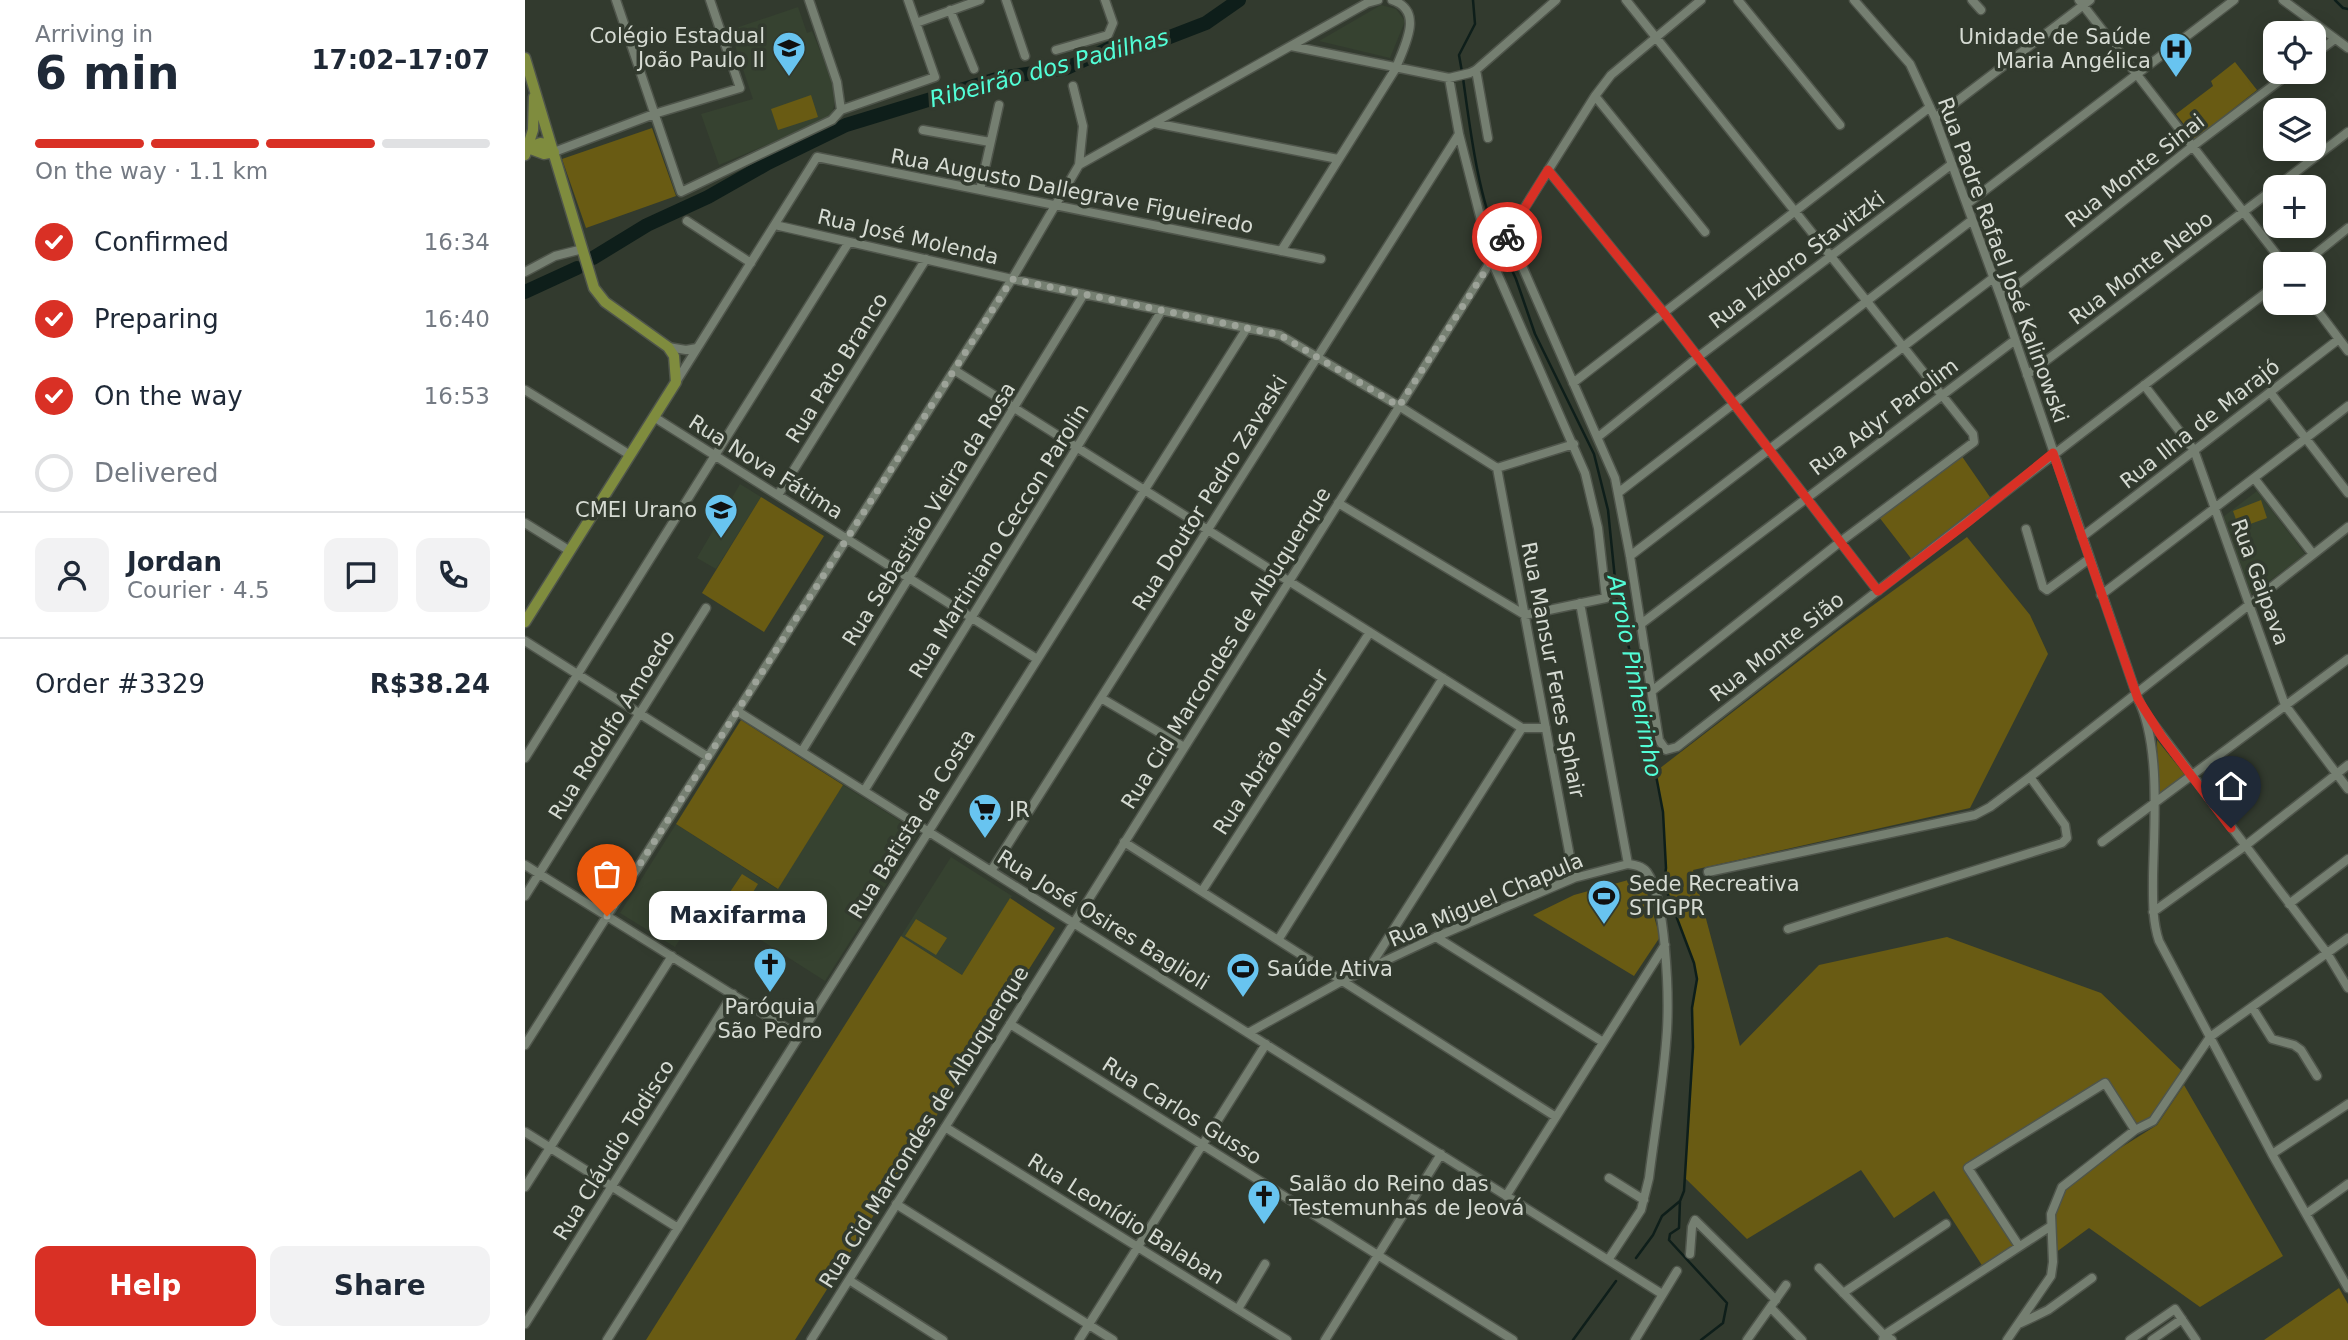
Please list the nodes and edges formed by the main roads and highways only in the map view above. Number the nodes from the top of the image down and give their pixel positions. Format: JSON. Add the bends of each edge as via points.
{"nodes":[{"id":1,"x":525,"y":58,"type":"edge"},
{"id":2,"x":533,"y":82,"type":"junction"},
{"id":3,"x":526,"y":151,"type":"edge"},
{"id":4,"x":554,"y":152,"type":"junction"},
{"id":5,"x":525,"y":621,"type":"edge"}],
"edges":[{"from":1,"to":2,"type":"main road"},
{"from":2,"to":3,"type":"main road","via":[[534,122]]},
{"from":2,"to":4,"type":"main road"},
{"from":3,"to":4,"type":"main road"},
{"from":4,"to":5,"type":"main road","via":[[591,282],[601,298],[669,347],[676,382]]}]}
